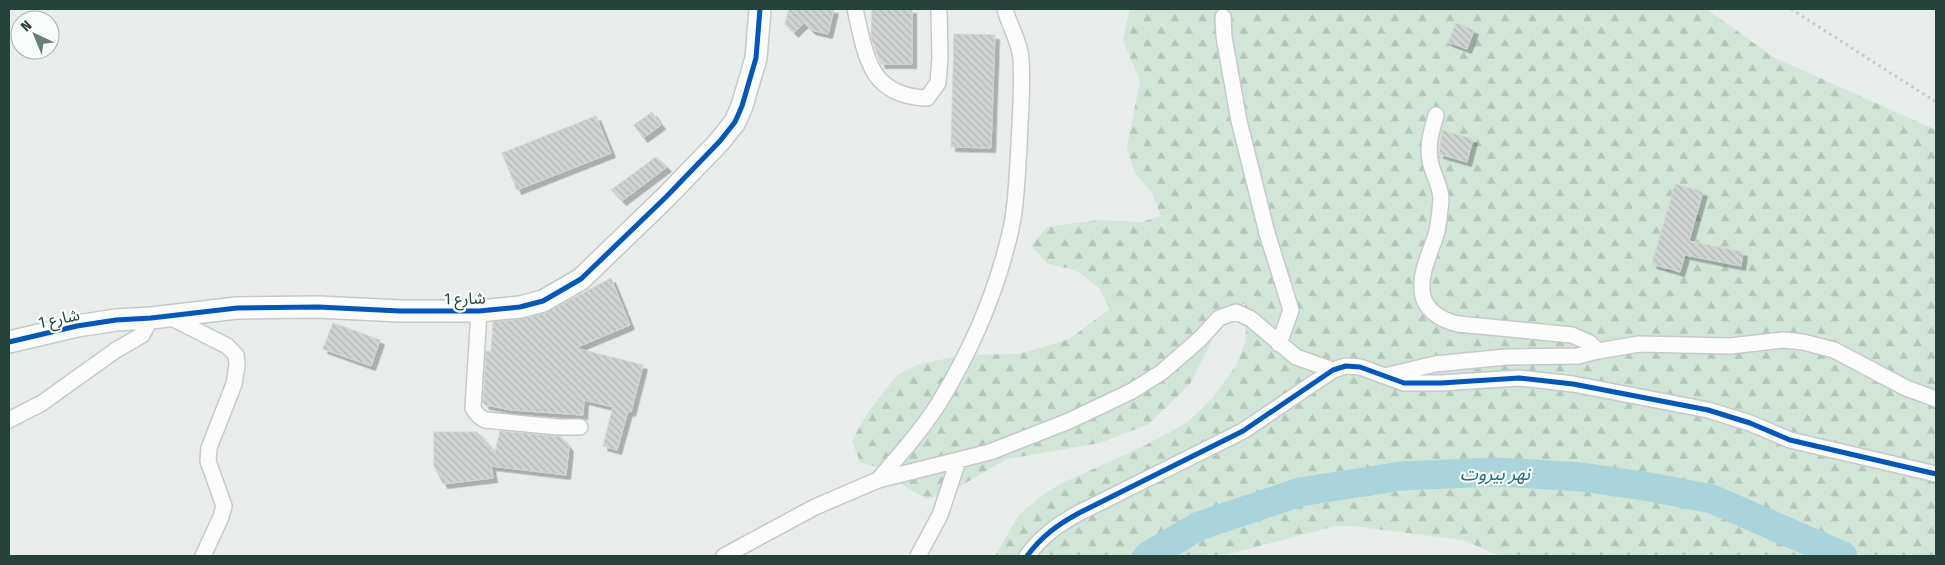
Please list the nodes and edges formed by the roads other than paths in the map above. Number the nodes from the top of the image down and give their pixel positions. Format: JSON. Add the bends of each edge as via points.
{"nodes":[{"id":1,"x":760,"y":9,"type":"edge"},
{"id":2,"x":855,"y":9,"type":"edge"},
{"id":3,"x":939,"y":9,"type":"edge"},
{"id":4,"x":1006,"y":14,"type":"edge"},
{"id":5,"x":1223,"y":17,"type":"dead end"},
{"id":6,"x":1436,"y":115,"type":"dead end"},
{"id":7,"x":479,"y":311,"type":"junction"},
{"id":8,"x":160,"y":317,"type":"junction"},
{"id":9,"x":9,"y":342,"type":"edge"},
{"id":10,"x":1279,"y":344,"type":"junction"},
{"id":11,"x":1598,"y":351,"type":"junction"},
{"id":12,"x":1333,"y":370,"type":"junction"},
{"id":13,"x":1384,"y":377,"type":"junction"},
{"id":14,"x":1936,"y":399,"type":"edge"},
{"id":15,"x":9,"y":420,"type":"edge"},
{"id":16,"x":580,"y":427,"type":"dead end"},
{"id":17,"x":958,"y":461,"type":"junction"},
{"id":18,"x":1936,"y":474,"type":"edge"},
{"id":19,"x":878,"y":480,"type":"junction"},
{"id":20,"x":203,"y":556,"type":"edge"},
{"id":21,"x":724,"y":556,"type":"edge"},
{"id":22,"x":918,"y":556,"type":"edge"},
{"id":23,"x":1027,"y":556,"type":"edge"}],
"edges":[{"from":1,"to":7,"type":"street","name":"شارع 1","via":[[756,58],[742,106],[735,122],[720,141],[581,278],[543,301]]},
{"from":2,"to":3,"type":"street","via":[[873,73],[895,91],[926,98],[938,83]]},
{"from":4,"to":19,"type":"street","via":[[1021,58],[1021,100],[1016,199],[1002,264],[986,312],[938,403],[910,444]]},
{"from":5,"to":10,"type":"street","via":[[1239,121],[1267,233],[1291,310]]},
{"from":6,"to":11,"type":"street","via":[[1429,140],[1430,161],[1441,198],[1437,230],[1424,269],[1422,290],[1433,314],[1458,324],[1572,335],[1590,343]]},
{"from":7,"to":8,"type":"street","name":"شارع 1","via":[[237,308]]},
{"from":7,"to":16,"type":"street","via":[[473,400],[475,413],[485,420]]},
{"from":8,"to":9,"type":"street","name":"شارع 1","via":[[77,326]]},
{"from":8,"to":15,"type":"street","via":[[142,335],[42,403]]},
{"from":8,"to":20,"type":"street","via":[[227,346],[236,355],[234,384],[209,448],[208,461],[224,506]]},
{"from":10,"to":12,"type":"street","via":[[1296,357]]},
{"from":10,"to":17,"type":"street","via":[[1251,319],[1236,312],[1219,318],[1162,372],[1132,392],[1069,421]]},
{"from":11,"to":13,"type":"street","via":[[1578,356],[1506,357],[1435,364]]},
{"from":11,"to":14,"type":"street","via":[[1639,344],[1730,346],[1783,340],[1804,342],[1834,350],[1906,388]]},
{"from":12,"to":13,"type":"street","via":[[1353,366]]},
{"from":12,"to":23,"type":"street","via":[[1243,431],[1054,527]]},
{"from":13,"to":18,"type":"street","via":[[1404,383],[1519,378],[1573,384],[1708,410],[1790,440]]},
{"from":17,"to":19,"type":"street"},
{"from":17,"to":22,"type":"street","via":[[940,515]]},
{"from":19,"to":21,"type":"street","via":[[815,507]]}]}
